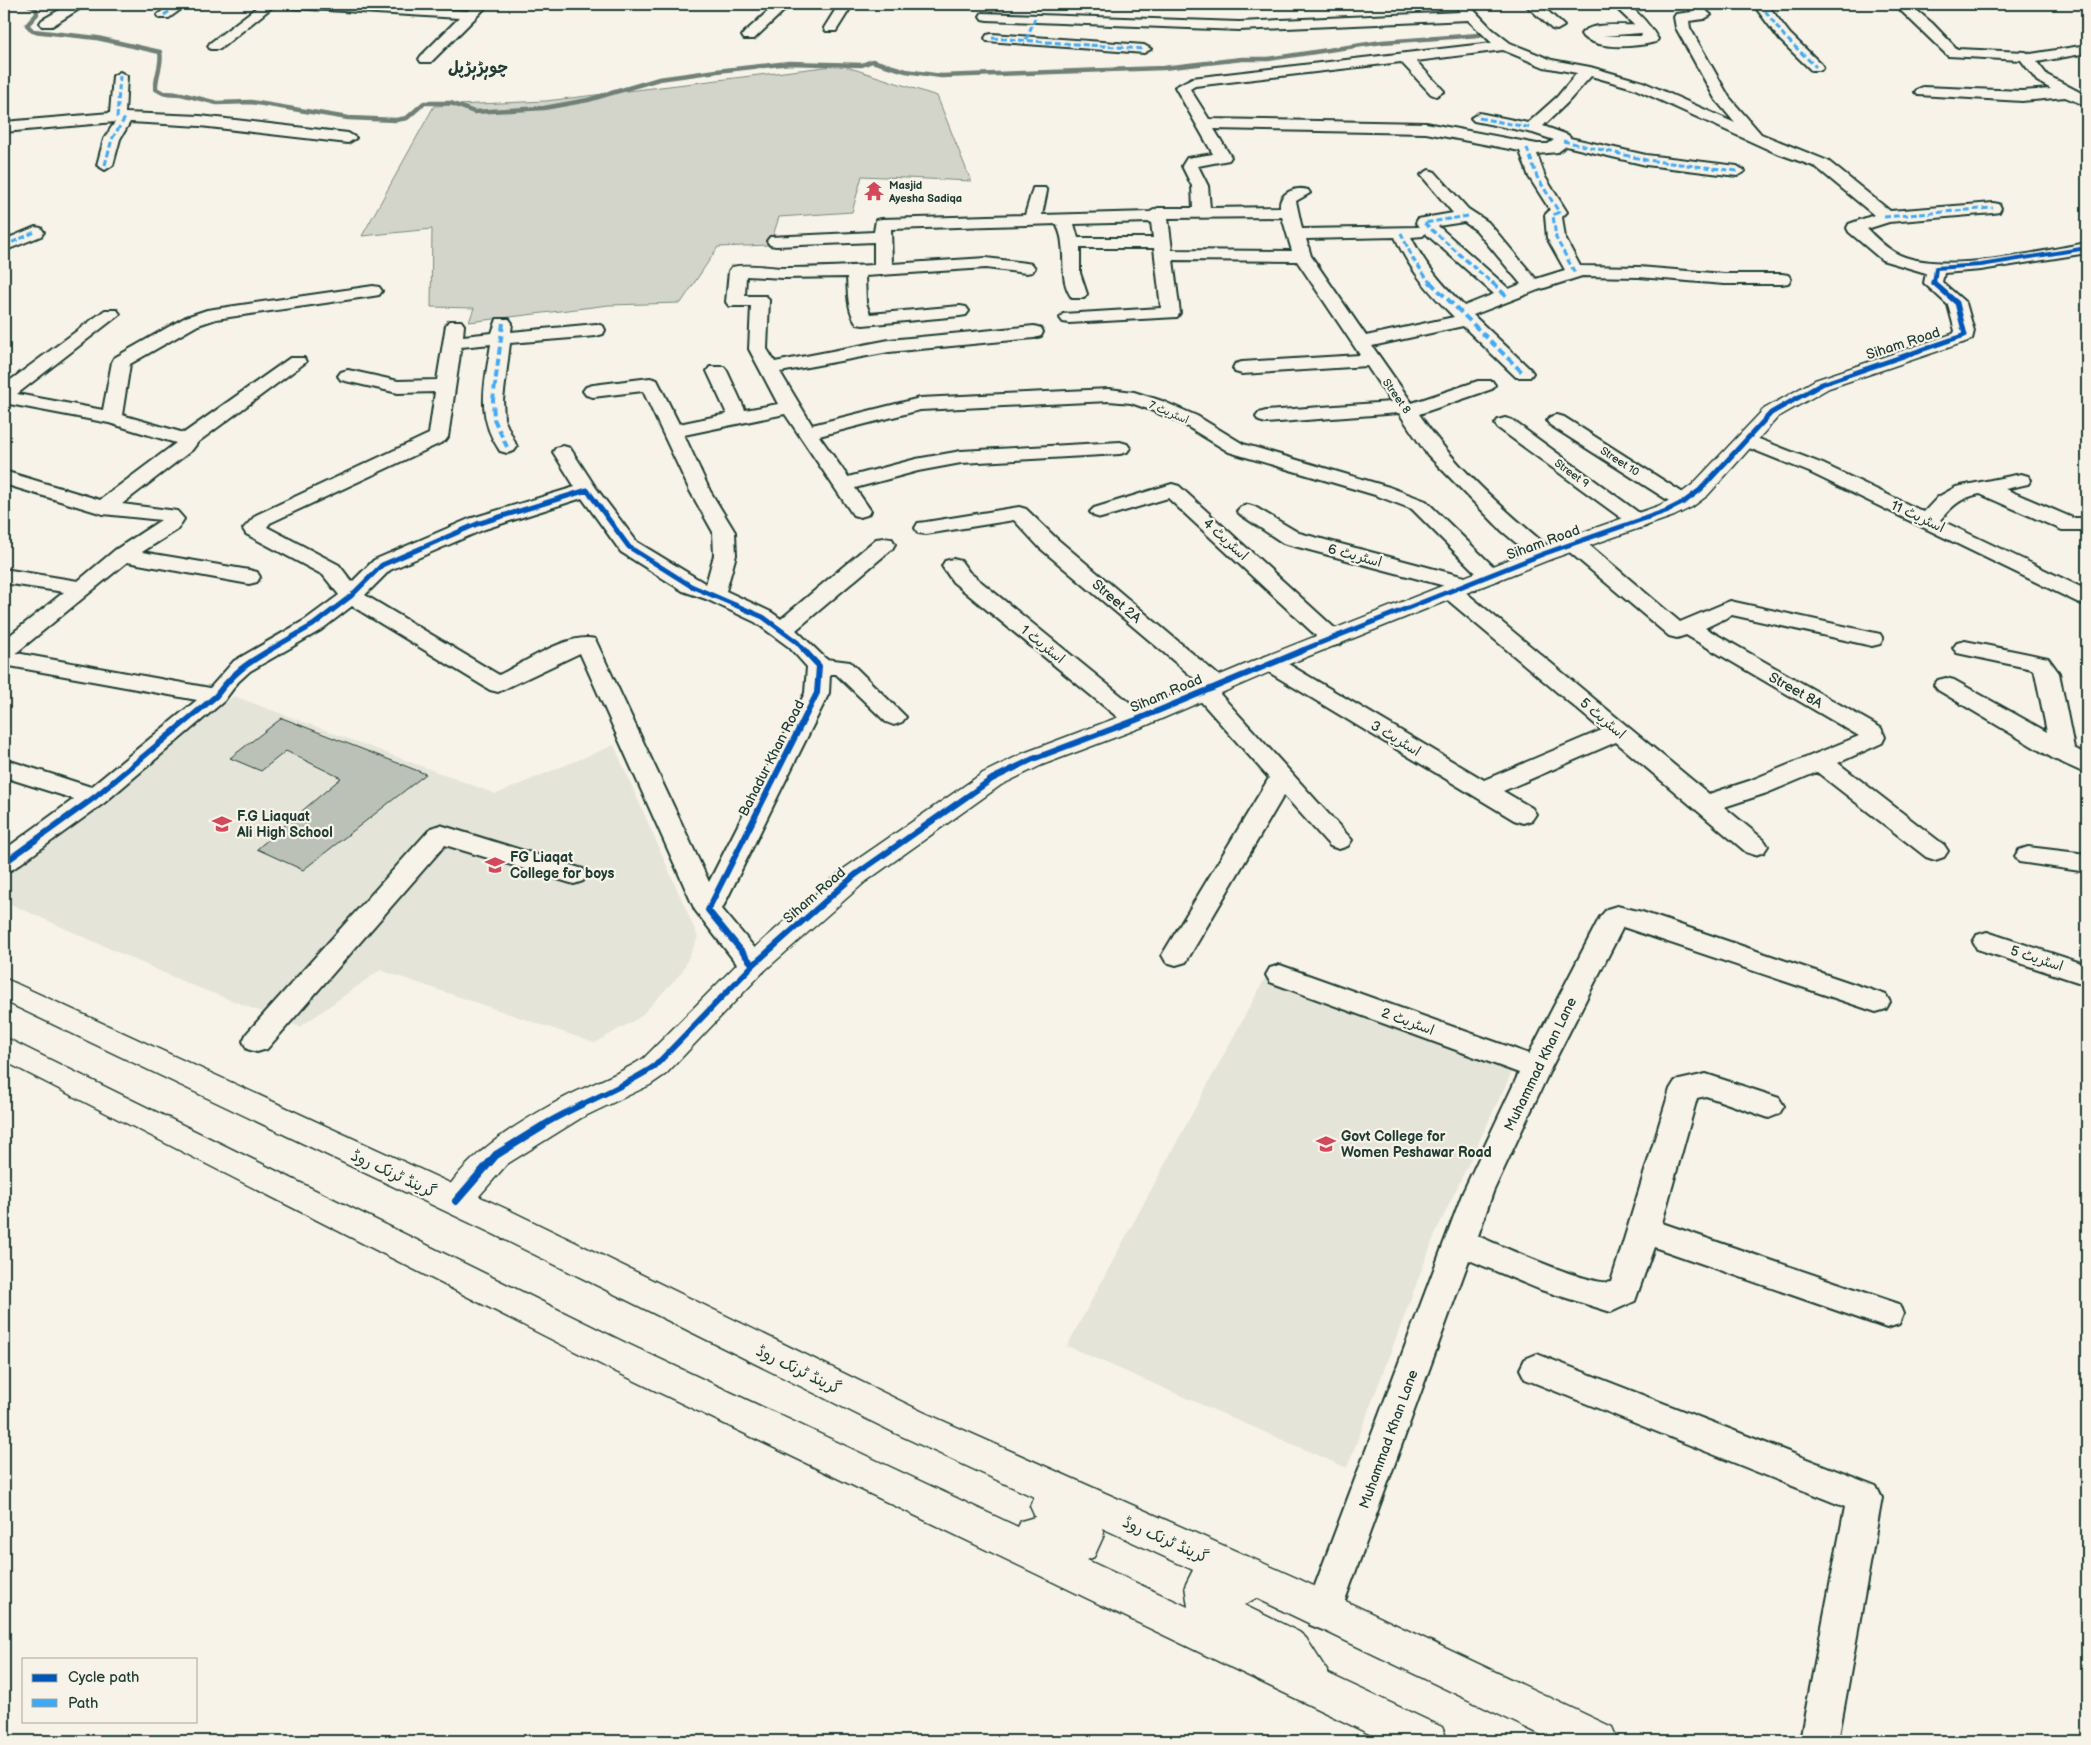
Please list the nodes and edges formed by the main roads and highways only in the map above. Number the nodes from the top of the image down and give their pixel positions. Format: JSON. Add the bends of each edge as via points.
{"nodes":[{"id":1,"x":1961,"y":337,"type":"road end"},
{"id":2,"x":4,"y":988,"type":"edge"},
{"id":3,"x":4,"y":1048,"type":"edge"},
{"id":4,"x":456,"y":1202,"type":"junction"},
{"id":5,"x":910,"y":1423,"type":"junction"},
{"id":6,"x":906,"y":1493,"type":"junction"},
{"id":7,"x":1322,"y":1612,"type":"junction"},
{"id":8,"x":1315,"y":1687,"type":"junction"},
{"id":9,"x":1428,"y":1741,"type":"edge"},
{"id":10,"x":1598,"y":1741,"type":"edge"}],
"edges":[{"from":1,"to":4,"type":"main road","name":"Siham Road","via":[[1822,384],[1771,412],[1700,490],[1684,502],[1270,662],[1136,720],[1033,759],[992,779],[855,875],[753,965],[655,1066],[639,1077],[570,1109],[496,1155]]},
{"from":2,"to":4,"type":"main road","name":"گرینڈ ٹرنک روڈ"},
{"from":3,"to":6,"type":"main road","via":[[616,1355]]},
{"from":4,"to":5,"type":"main road","name":"گرینڈ ٹرنک روڈ"},
{"from":5,"to":6,"type":"main road","via":[[917,1440],[926,1448],[1081,1520],[1085,1535],[1077,1548],[1064,1548],[942,1492],[919,1490]]},
{"from":5,"to":7,"type":"main road","name":"گرینڈ ٹرنک روڈ","via":[[1287,1593]]},
{"from":6,"to":8,"type":"main road"},
{"from":7,"to":8,"type":"main road","via":[[1294,1612],[1217,1576],[1204,1586],[1205,1602],[1209,1607],[1285,1646]]},
{"from":7,"to":10,"type":"main road","name":"گرینڈ ٹرنک روڈ"},
{"from":8,"to":9,"type":"main road"}]}
